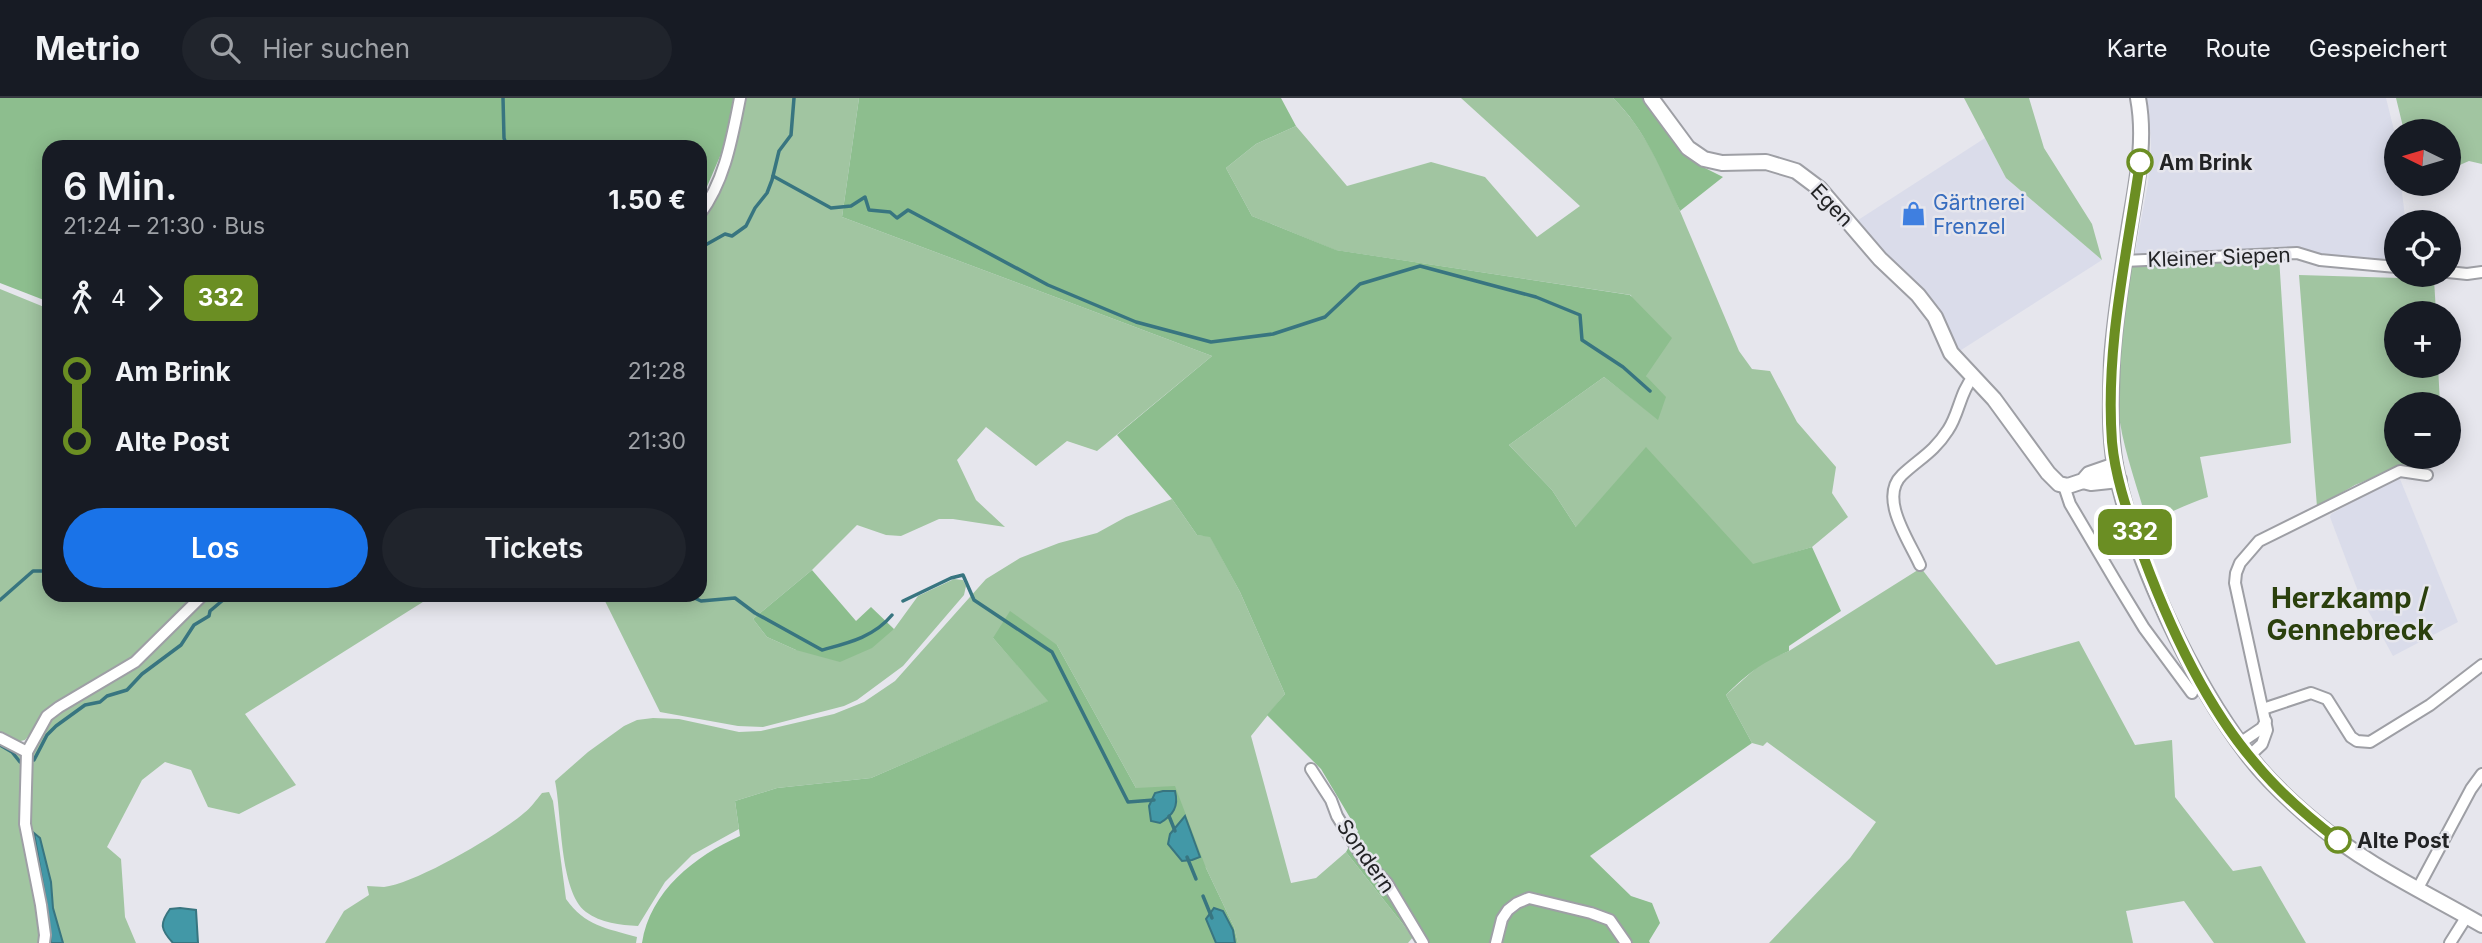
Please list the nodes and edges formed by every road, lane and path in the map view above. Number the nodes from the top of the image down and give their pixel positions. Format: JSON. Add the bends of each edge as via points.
{"nodes":[{"id":1,"x":740,"y":98,"type":"edge"},
{"id":2,"x":1651,"y":98,"type":"edge"},
{"id":3,"x":2138,"y":98,"type":"edge"},
{"id":4,"x":707,"y":205,"type":"edge"},
{"id":5,"x":2124,"y":261,"type":"junction"},
{"id":6,"x":2384,"y":266,"type":"edge"},
{"id":7,"x":2482,"y":272,"type":"edge"},
{"id":8,"x":2461,"y":273,"type":"edge"},
{"id":9,"x":1973,"y":377,"type":"junction"},
{"id":10,"x":2117,"y":472,"type":"junction"},
{"id":11,"x":2427,"y":475,"type":"dead end"},
{"id":12,"x":2064,"y":486,"type":"junction"},
{"id":13,"x":1920,"y":565,"type":"dead end"},
{"id":14,"x":196,"y":602,"type":"edge"},
{"id":15,"x":2482,"y":665,"type":"edge"},
{"id":16,"x":2192,"y":693,"type":"dead end"},
{"id":17,"x":2265,"y":715,"type":"junction"},
{"id":18,"x":0,"y":738,"type":"edge"},
{"id":19,"x":2239,"y":743,"type":"junction"},
{"id":20,"x":27,"y":752,"type":"junction"},
{"id":21,"x":2249,"y":756,"type":"junction"},
{"id":22,"x":1311,"y":769,"type":"dead end"},
{"id":23,"x":2482,"y":774,"type":"edge"},
{"id":24,"x":2417,"y":890,"type":"junction"},
{"id":25,"x":2468,"y":916,"type":"junction"},
{"id":26,"x":2482,"y":925,"type":"edge"},
{"id":27,"x":44,"y":943,"type":"edge"},
{"id":28,"x":1423,"y":943,"type":"edge"},
{"id":29,"x":1496,"y":943,"type":"edge"},
{"id":30,"x":1626,"y":943,"type":"edge"},
{"id":31,"x":2450,"y":943,"type":"edge"}],
"edges":[{"from":1,"to":4,"type":"street","via":[[723,173]]},
{"from":2,"to":9,"type":"main road","name":"Egen","via":[[1688,148],[1704,159],[1766,162],[1796,171],[1820,190],[1918,295],[1951,353]]},
{"from":3,"to":5,"type":"main road","via":[[2141,148]]},
{"from":5,"to":6,"type":"street","name":"Kleiner Siepen","via":[[2297,253],[2320,260]]},
{"from":5,"to":10,"type":"main road","via":[[2112,358],[2111,423]]},
{"from":7,"to":8,"type":"street"},
{"from":9,"to":12,"type":"main road","name":"Egen","via":[[2048,473]]},
{"from":9,"to":13,"type":"street","via":[[1949,429],[1928,456],[1899,477],[1894,488],[1897,518]]},
{"from":10,"to":12,"type":"main road","via":[[2089,474],[2083,481]]},
{"from":10,"to":19,"type":"main road","via":[[2160,601],[2188,659]]},
{"from":11,"to":17,"type":"street","via":[[2400,471],[2259,541],[2245,556],[2235,583]]},
{"from":12,"to":16,"type":"street","name":"Egen","via":[[2070,504],[2144,628]]},
{"from":14,"to":20,"type":"street","via":[[135,662],[47,716]]},
{"from":15,"to":17,"type":"street","via":[[2430,705],[2370,742],[2351,737],[2327,699],[2316,693]]},
{"from":17,"to":19,"type":"street","via":[[2262,728]]},
{"from":17,"to":21,"type":"street","via":[[2265,738]]},
{"from":18,"to":20,"type":"street"},
{"from":19,"to":21,"type":"main road"},
{"from":20,"to":27,"type":"street","via":[[25,824]]},
{"from":21,"to":24,"type":"main road","via":[[2317,824]]},
{"from":22,"to":28,"type":"street","name":"Sondern","via":[[1364,860],[1387,883]]},
{"from":23,"to":24,"type":"street"},
{"from":24,"to":25,"type":"main road"},
{"from":25,"to":26,"type":"main road"},
{"from":25,"to":31,"type":"street"},
{"from":29,"to":30,"type":"street","via":[[1507,910],[1529,898],[1609,920]]}]}
